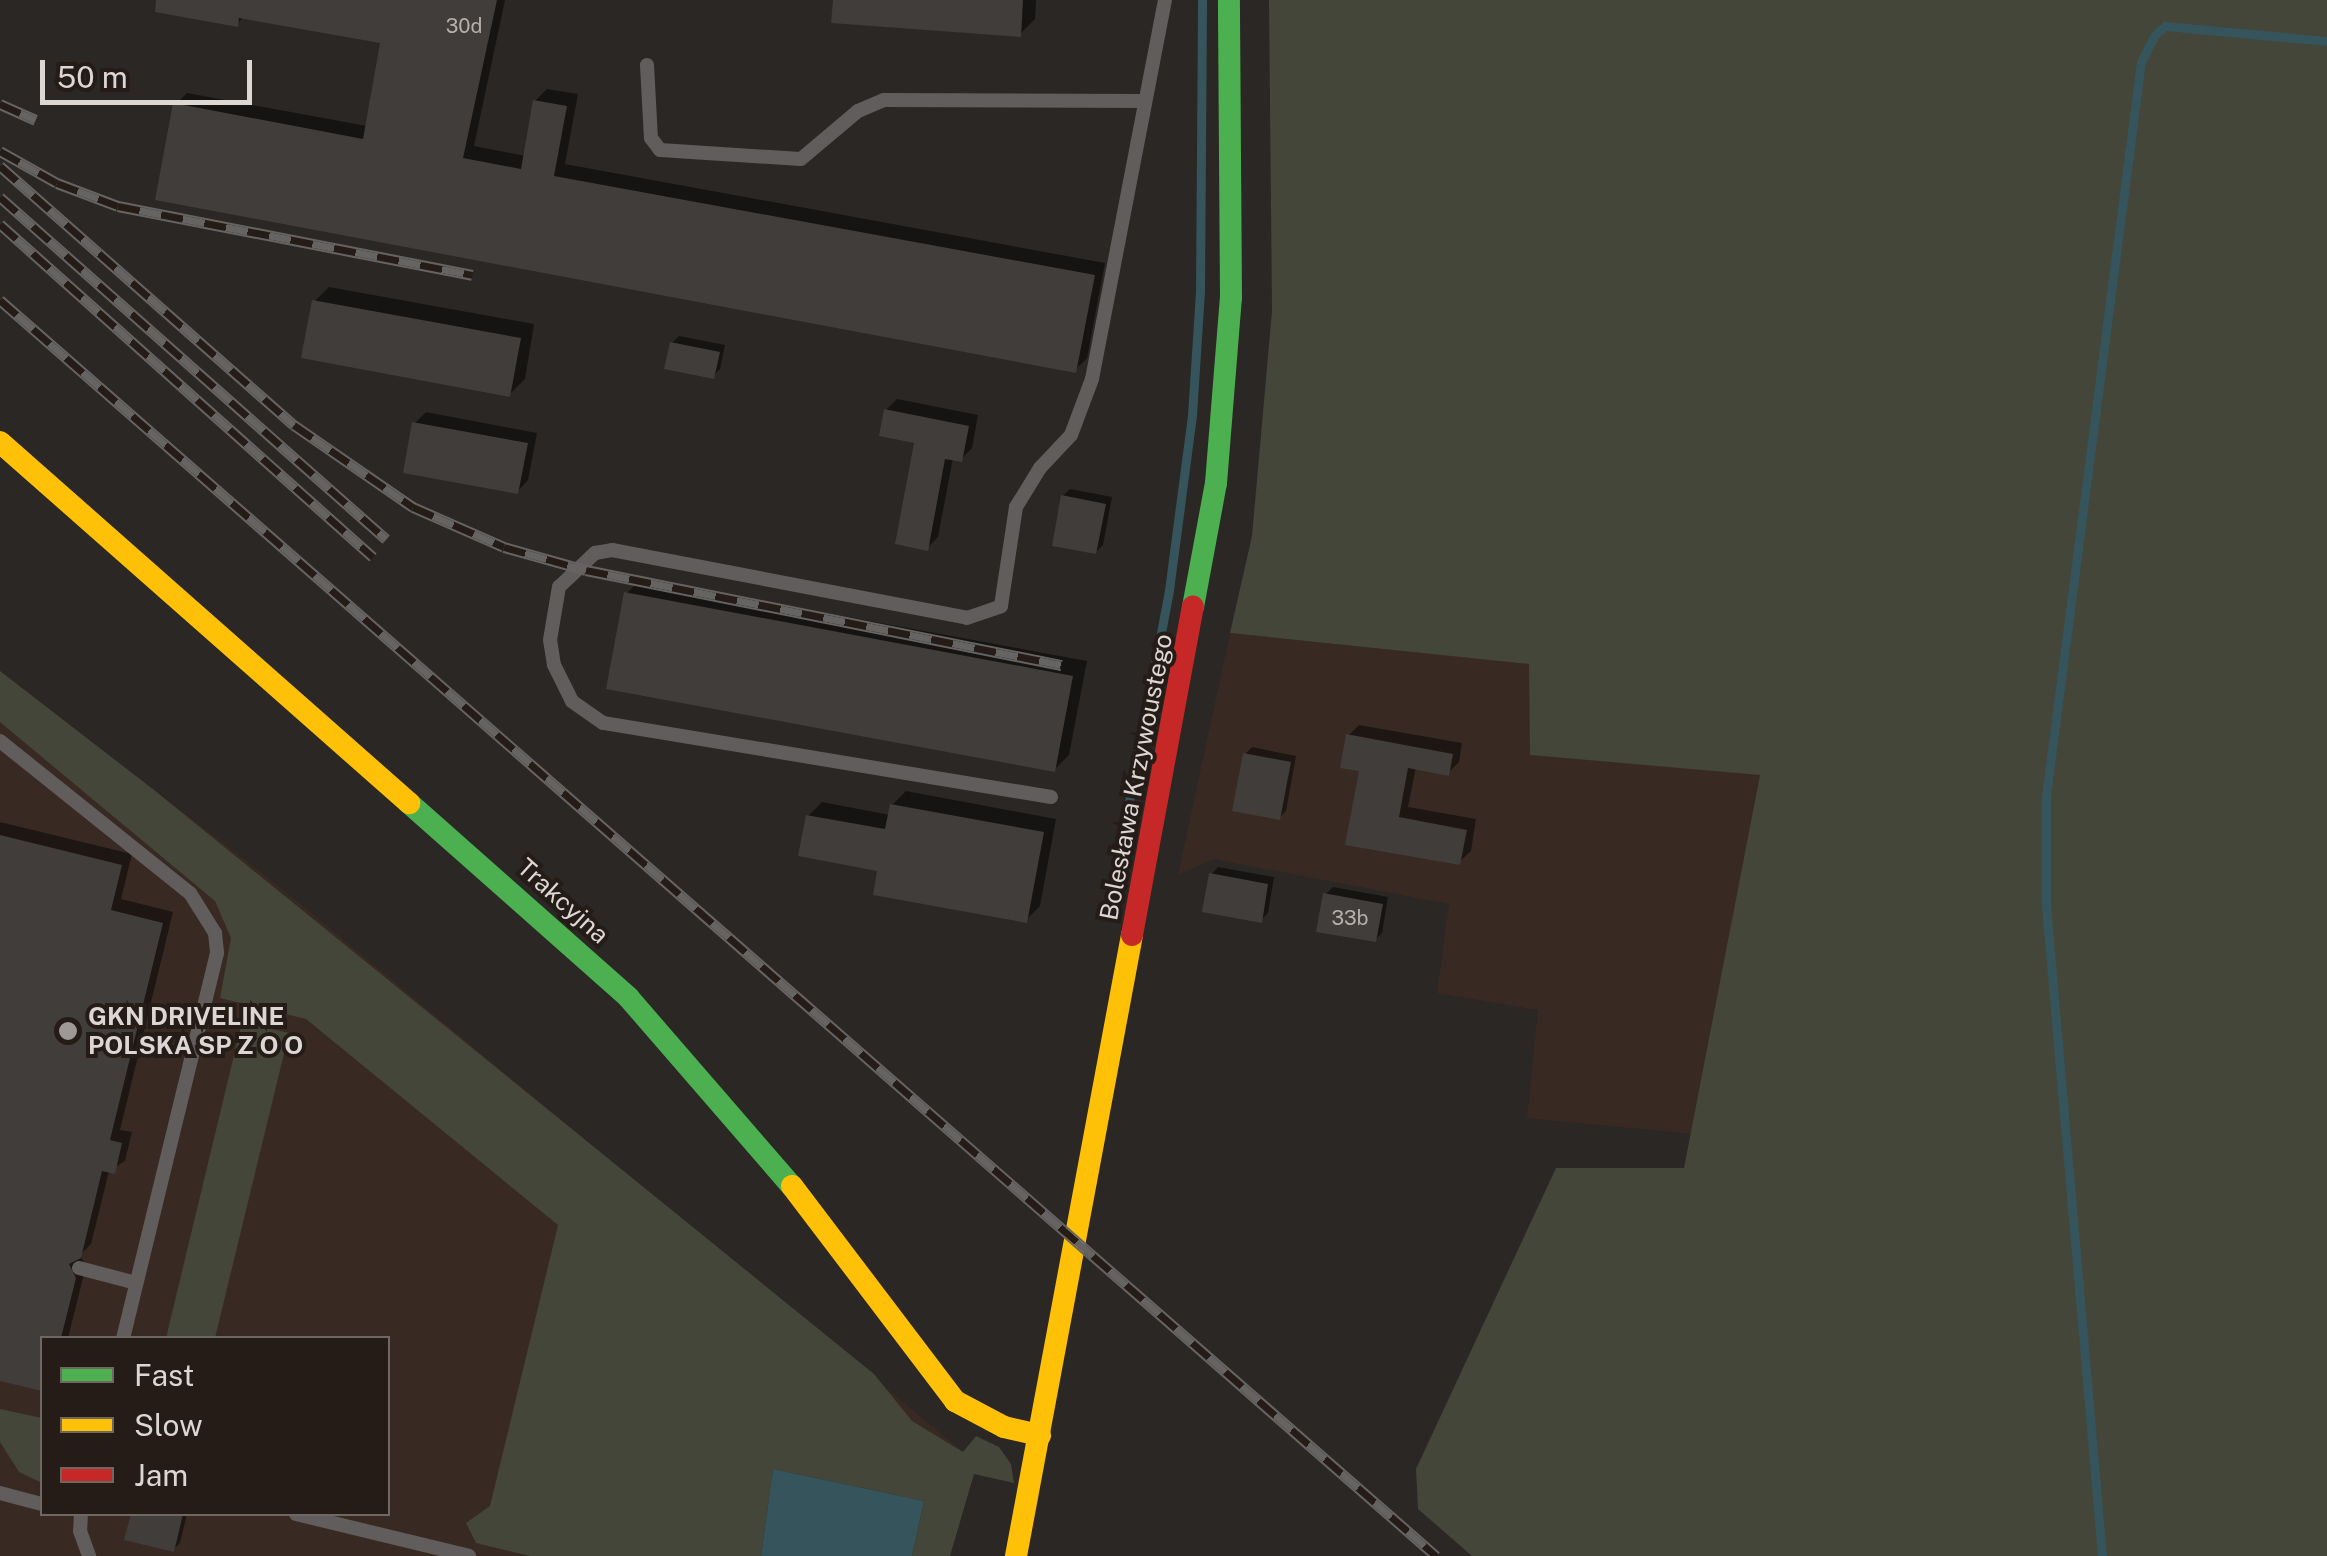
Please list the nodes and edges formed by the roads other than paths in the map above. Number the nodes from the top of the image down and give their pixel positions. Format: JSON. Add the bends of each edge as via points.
{"nodes":[{"id":1,"x":1165,"y":0,"type":"edge"},
{"id":2,"x":1228,"y":0,"type":"edge"},
{"id":3,"x":647,"y":65,"type":"dead end"},
{"id":4,"x":1145,"y":101,"type":"junction"},
{"id":5,"x":0,"y":442,"type":"edge"},
{"id":6,"x":0,"y":741,"type":"edge"},
{"id":7,"x":1050,"y":798,"type":"dead end"},
{"id":8,"x":78,"y":1268,"type":"dead end"},
{"id":9,"x":136,"y":1283,"type":"junction"},
{"id":10,"x":124,"y":1336,"type":"edge"},
{"id":11,"x":1040,"y":1435,"type":"junction"},
{"id":12,"x":0,"y":1493,"type":"edge"},
{"id":13,"x":40,"y":1503,"type":"edge"},
{"id":14,"x":80,"y":1516,"type":"edge"},
{"id":15,"x":304,"y":1516,"type":"edge"},
{"id":16,"x":89,"y":1556,"type":"edge"},
{"id":17,"x":469,"y":1556,"type":"edge"},
{"id":18,"x":1016,"y":1556,"type":"edge"}],
"edges":[{"from":1,"to":4,"type":"lane"},
{"from":2,"to":11,"type":"street","name":"Bolesława Krzywoustego","via":[[1231,298],[1216,483]]},
{"from":3,"to":4,"type":"lane","via":[[651,138],[660,150],[801,159],[858,111],[884,100]]},
{"from":4,"to":7,"type":"lane","via":[[1092,378],[1071,435],[1016,507],[1001,606],[967,618],[612,550],[595,552],[558,587],[550,640],[572,702],[604,724]]},
{"from":5,"to":11,"type":"street","name":"Trakcyjna","via":[[628,997],[778,1168],[954,1400],[1004,1428]]},
{"from":6,"to":9,"type":"lane","via":[[190,893],[215,934],[217,953]]},
{"from":8,"to":9,"type":"lane"},
{"from":9,"to":10,"type":"lane"},
{"from":11,"to":18,"type":"street","name":"Bolesława Krzywoustego"},
{"from":12,"to":13,"type":"lane"},
{"from":14,"to":16,"type":"lane"},
{"from":15,"to":17,"type":"lane"}]}
